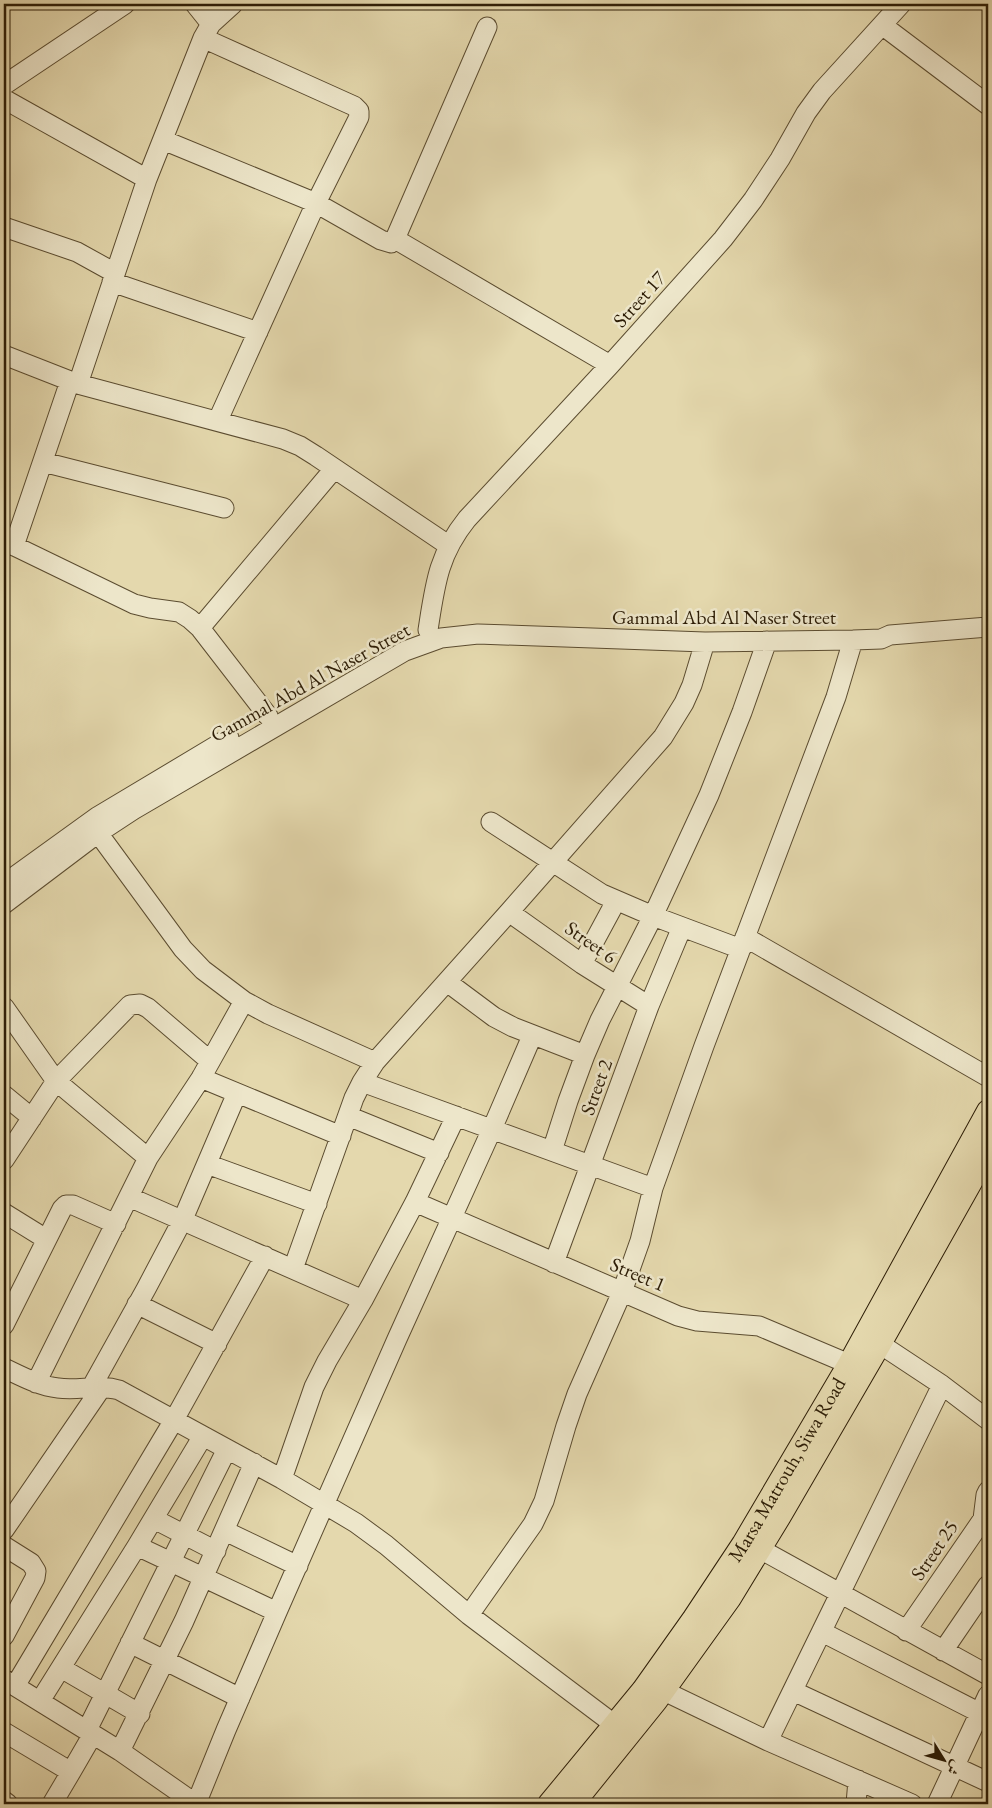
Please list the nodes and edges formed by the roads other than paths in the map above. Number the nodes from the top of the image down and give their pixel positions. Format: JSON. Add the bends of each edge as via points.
{"nodes":[{"id":1,"x":125,"y":4,"type":"edge"},
{"id":2,"x":195,"y":4,"type":"edge"},
{"id":3,"x":233,"y":4,"type":"edge"},
{"id":4,"x":902,"y":4,"type":"edge"},
{"id":5,"x":882,"y":25,"type":"junction"},
{"id":6,"x":487,"y":28,"type":"dead end"},
{"id":7,"x":207,"y":31,"type":"junction"},
{"id":8,"x":4,"y":86,"type":"edge"},
{"id":9,"x":4,"y":99,"type":"edge"},
{"id":10,"x":988,"y":105,"type":"edge"},
{"id":11,"x":162,"y":140,"type":"junction"},
{"id":12,"x":147,"y":179,"type":"junction"},
{"id":13,"x":316,"y":203,"type":"junction"},
{"id":14,"x":4,"y":227,"type":"edge"},
{"id":15,"x":395,"y":239,"type":"junction"},
{"id":16,"x":114,"y":277,"type":"junction"},
{"id":17,"x":258,"y":332,"type":"junction"},
{"id":18,"x":4,"y":355,"type":"edge"},
{"id":19,"x":610,"y":365,"type":"junction"},
{"id":20,"x":74,"y":383,"type":"junction"},
{"id":21,"x":218,"y":420,"type":"junction"},
{"id":22,"x":43,"y":462,"type":"junction"},
{"id":23,"x":334,"y":468,"type":"junction"},
{"id":24,"x":224,"y":508,"type":"dead end"},
{"id":25,"x":9,"y":544,"type":"edge"},
{"id":26,"x":448,"y":545,"type":"junction"},
{"id":27,"x":988,"y":627,"type":"edge"},
{"id":28,"x":200,"y":628,"type":"junction"},
{"id":29,"x":428,"y":630,"type":"junction"},
{"id":30,"x":890,"y":635,"type":"junction"},
{"id":31,"x":854,"y":640,"type":"junction"},
{"id":32,"x":767,"y":641,"type":"junction"},
{"id":33,"x":705,"y":642,"type":"junction"},
{"id":34,"x":268,"y":716,"type":"junction"},
{"id":35,"x":245,"y":736,"type":"junction"},
{"id":36,"x":491,"y":822,"type":"dead end"},
{"id":37,"x":98,"y":833,"type":"junction"},
{"id":38,"x":553,"y":863,"type":"junction"},
{"id":39,"x":4,"y":884,"type":"edge"},
{"id":40,"x":616,"y":901,"type":"junction"},
{"id":41,"x":4,"y":904,"type":"edge"},
{"id":42,"x":509,"y":912,"type":"junction"},
{"id":43,"x":652,"y":916,"type":"junction"},
{"id":44,"x":682,"y":927,"type":"junction"},
{"id":45,"x":743,"y":943,"type":"junction"},
{"id":46,"x":582,"y":964,"type":"junction"},
{"id":47,"x":447,"y":982,"type":"junction"},
{"id":48,"x":616,"y":987,"type":"junction"},
{"id":49,"x":244,"y":1001,"type":"junction"},
{"id":50,"x":649,"y":1006,"type":"junction"},
{"id":51,"x":4,"y":1007,"type":"edge"},
{"id":52,"x":532,"y":1036,"type":"junction"},
{"id":53,"x":585,"y":1055,"type":"junction"},
{"id":54,"x":375,"y":1062,"type":"junction"},
{"id":55,"x":206,"y":1070,"type":"junction"},
{"id":56,"x":988,"y":1077,"type":"edge"},
{"id":57,"x":56,"y":1081,"type":"junction"},
{"id":58,"x":362,"y":1082,"type":"junction"},
{"id":59,"x":237,"y":1093,"type":"junction"},
{"id":60,"x":4,"y":1095,"type":"edge"},
{"id":61,"x":988,"y":1111,"type":"edge"},
{"id":62,"x":348,"y":1116,"type":"junction"},
{"id":63,"x":456,"y":1116,"type":"junction"},
{"id":64,"x":32,"y":1118,"type":"junction"},
{"id":65,"x":492,"y":1129,"type":"junction"},
{"id":66,"x":341,"y":1136,"type":"junction"},
{"id":67,"x":552,"y":1151,"type":"junction"},
{"id":68,"x":988,"y":1152,"type":"edge"},
{"id":69,"x":439,"y":1153,"type":"junction"},
{"id":70,"x":148,"y":1158,"type":"junction"},
{"id":71,"x":4,"y":1160,"type":"edge"},
{"id":72,"x":207,"y":1164,"type":"junction"},
{"id":73,"x":591,"y":1165,"type":"junction"},
{"id":74,"x":653,"y":1188,"type":"junction"},
{"id":75,"x":129,"y":1197,"type":"junction"},
{"id":76,"x":415,"y":1202,"type":"junction"},
{"id":77,"x":317,"y":1204,"type":"junction"},
{"id":78,"x":4,"y":1213,"type":"edge"},
{"id":79,"x":452,"y":1218,"type":"junction"},
{"id":80,"x":183,"y":1219,"type":"junction"},
{"id":81,"x":116,"y":1224,"type":"junction"},
{"id":82,"x":46,"y":1239,"type":"junction"},
{"id":83,"x":265,"y":1256,"type":"junction"},
{"id":84,"x":554,"y":1263,"type":"junction"},
{"id":85,"x":293,"y":1269,"type":"junction"},
{"id":86,"x":11,"y":1291,"type":"edge"},
{"id":87,"x":622,"y":1292,"type":"junction"},
{"id":88,"x":363,"y":1300,"type":"junction"},
{"id":89,"x":137,"y":1304,"type":"junction"},
{"id":90,"x":4,"y":1325,"type":"edge"},
{"id":91,"x":216,"y":1344,"type":"junction"},
{"id":92,"x":880,"y":1344,"type":"junction"},
{"id":93,"x":849,"y":1364,"type":"junction"},
{"id":94,"x":4,"y":1368,"type":"edge"},
{"id":95,"x":36,"y":1382,"type":"junction"},
{"id":96,"x":942,"y":1386,"type":"junction"},
{"id":97,"x":96,"y":1388,"type":"junction"},
{"id":98,"x":174,"y":1420,"type":"junction"},
{"id":99,"x":988,"y":1420,"type":"edge"},
{"id":100,"x":203,"y":1436,"type":"junction"},
{"id":101,"x":227,"y":1449,"type":"junction"},
{"id":102,"x":254,"y":1464,"type":"junction"},
{"id":103,"x":282,"y":1479,"type":"junction"},
{"id":104,"x":988,"y":1490,"type":"edge"},
{"id":105,"x":326,"y":1504,"type":"junction"},
{"id":106,"x":154,"y":1519,"type":"junction"},
{"id":107,"x":4,"y":1530,"type":"edge"},
{"id":108,"x":225,"y":1531,"type":"junction"},
{"id":109,"x":184,"y":1534,"type":"junction"},
{"id":110,"x":4,"y":1546,"type":"edge"},
{"id":111,"x":137,"y":1546,"type":"junction"},
{"id":112,"x":760,"y":1549,"type":"junction"},
{"id":113,"x":216,"y":1551,"type":"junction"},
{"id":114,"x":171,"y":1562,"type":"junction"},
{"id":115,"x":298,"y":1566,"type":"junction"},
{"id":116,"x":204,"y":1578,"type":"junction"},
{"id":117,"x":988,"y":1585,"type":"edge"},
{"id":118,"x":840,"y":1594,"type":"junction"},
{"id":119,"x":69,"y":1598,"type":"junction"},
{"id":120,"x":277,"y":1612,"type":"junction"},
{"id":121,"x":94,"y":1615,"type":"junction"},
{"id":122,"x":469,"y":1615,"type":"junction"},
{"id":123,"x":906,"y":1631,"type":"junction"},
{"id":124,"x":822,"y":1632,"type":"junction"},
{"id":125,"x":4,"y":1636,"type":"edge"},
{"id":126,"x":130,"y":1643,"type":"junction"},
{"id":127,"x":943,"y":1651,"type":"junction"},
{"id":128,"x":166,"y":1661,"type":"junction"},
{"id":129,"x":61,"y":1668,"type":"junction"},
{"id":130,"x":988,"y":1675,"type":"edge"},
{"id":131,"x":9,"y":1683,"type":"edge"},
{"id":132,"x":793,"y":1691,"type":"junction"},
{"id":133,"x":105,"y":1693,"type":"junction"},
{"id":134,"x":654,"y":1694,"type":"junction"},
{"id":135,"x":988,"y":1695,"type":"edge"},
{"id":136,"x":240,"y":1698,"type":"junction"},
{"id":137,"x":40,"y":1701,"type":"junction"},
{"id":138,"x":140,"y":1714,"type":"junction"},
{"id":139,"x":984,"y":1715,"type":"edge"},
{"id":140,"x":615,"y":1725,"type":"junction"},
{"id":141,"x":4,"y":1732,"type":"edge"},
{"id":142,"x":90,"y":1732,"type":"junction"},
{"id":143,"x":768,"y":1741,"type":"junction"},
{"id":144,"x":120,"y":1751,"type":"junction"},
{"id":145,"x":954,"y":1766,"type":"junction"},
{"id":146,"x":71,"y":1772,"type":"junction"},
{"id":147,"x":858,"y":1780,"type":"junction"},
{"id":148,"x":988,"y":1782,"type":"edge"},
{"id":149,"x":4,"y":1801,"type":"edge"},
{"id":150,"x":57,"y":1802,"type":"edge"},
{"id":151,"x":8,"y":1804,"type":"edge"},
{"id":152,"x":196,"y":1804,"type":"edge"},
{"id":153,"x":549,"y":1804,"type":"edge"},
{"id":154,"x":573,"y":1804,"type":"edge"},
{"id":155,"x":856,"y":1804,"type":"edge"},
{"id":156,"x":912,"y":1804,"type":"edge"},
{"id":157,"x":937,"y":1804,"type":"edge"}],
"edges":[{"from":1,"to":8,"type":"street"},
{"from":2,"to":7,"type":"street"},
{"from":3,"to":7,"type":"street"},
{"from":4,"to":5,"type":"street","name":"Street 17"},
{"from":5,"to":10,"type":"street"},
{"from":5,"to":19,"type":"street","name":"Street 17","via":[[822,91],[753,200],[723,239]]},
{"from":6,"to":15,"type":"street"},
{"from":7,"to":11,"type":"street"},
{"from":7,"to":13,"type":"street","via":[[354,106],[359,112],[357,123]]},
{"from":9,"to":12,"type":"street"},
{"from":11,"to":12,"type":"street"},
{"from":11,"to":13,"type":"street"},
{"from":12,"to":16,"type":"street"},
{"from":13,"to":15,"type":"street","via":[[386,243]]},
{"from":13,"to":17,"type":"street"},
{"from":14,"to":16,"type":"street","via":[[77,252]]},
{"from":15,"to":19,"type":"street"},
{"from":16,"to":17,"type":"street"},
{"from":16,"to":20,"type":"street"},
{"from":17,"to":21,"type":"street"},
{"from":18,"to":20,"type":"street"},
{"from":19,"to":26,"type":"street","name":"Street 17","via":[[466,519]]},
{"from":20,"to":21,"type":"street"},
{"from":20,"to":22,"type":"street"},
{"from":21,"to":23,"type":"street","via":[[283,438]]},
{"from":22,"to":24,"type":"street"},
{"from":22,"to":25,"type":"street"},
{"from":23,"to":26,"type":"street"},
{"from":23,"to":28,"type":"street"},
{"from":25,"to":28,"type":"street","via":[[134,604],[179,612]]},
{"from":26,"to":29,"type":"street","name":"Street 17","via":[[437,576]]},
{"from":27,"to":30,"type":"street","name":"Gammal Abd Al Naser Street"},
{"from":28,"to":34,"type":"street"},
{"from":29,"to":30,"type":"street","name":"Gammal Abd Al Naser Street","via":[[464,622],[482,622],[705,632],[881,631]]},
{"from":29,"to":34,"type":"street","name":"Gammal Abd Al Naser Street","via":[[403,640]]},
{"from":30,"to":31,"type":"street","name":"Gammal Abd Al Naser Street","via":[[881,639]]},
{"from":31,"to":32,"type":"street","name":"Gammal Abd Al Naser Street"},
{"from":31,"to":45,"type":"street","via":[[836,697]]},
{"from":32,"to":33,"type":"street","name":"Gammal Abd Al Naser Street"},
{"from":32,"to":43,"type":"street","via":[[726,754]]},
{"from":33,"to":35,"type":"street","name":"Gammal Abd Al Naser Street","via":[[478,634],[441,638],[405,651]]},
{"from":33,"to":38,"type":"street","via":[[692,685],[663,737]]},
{"from":34,"to":35,"type":"street","name":"Gammal Abd Al Naser Street"},
{"from":35,"to":37,"type":"street","name":"Gammal Abd Al Naser Street"},
{"from":35,"to":39,"type":"street","name":"Gammal Abd Al Naser Street","via":[[97,817]]},
{"from":36,"to":38,"type":"street"},
{"from":37,"to":41,"type":"street","name":"Gammal Abd Al Naser Street"},
{"from":37,"to":49,"type":"street","via":[[183,949],[203,970]]},
{"from":38,"to":40,"type":"street"},
{"from":38,"to":42,"type":"street"},
{"from":40,"to":43,"type":"street"},
{"from":40,"to":46,"type":"street"},
{"from":42,"to":46,"type":"street","name":"Street 6"},
{"from":42,"to":47,"type":"street"},
{"from":43,"to":44,"type":"street"},
{"from":43,"to":48,"type":"street"},
{"from":44,"to":45,"type":"street"},
{"from":44,"to":50,"type":"street","name":"Street 2"},
{"from":45,"to":56,"type":"street"},
{"from":45,"to":74,"type":"street"},
{"from":46,"to":48,"type":"street","name":"Street 6"},
{"from":47,"to":52,"type":"street","via":[[494,1017]]},
{"from":47,"to":54,"type":"street"},
{"from":48,"to":50,"type":"street","name":"Street 6"},
{"from":48,"to":53,"type":"street"},
{"from":49,"to":54,"type":"street"},
{"from":49,"to":55,"type":"street"},
{"from":50,"to":73,"type":"street","name":"Street 2"},
{"from":51,"to":57,"type":"street"},
{"from":52,"to":53,"type":"street"},
{"from":52,"to":65,"type":"street"},
{"from":53,"to":67,"type":"street"},
{"from":54,"to":58,"type":"street"},
{"from":55,"to":57,"type":"street","via":[[148,1008],[140,1004],[130,1005],[121,1013]]},
{"from":55,"to":59,"type":"street"},
{"from":55,"to":70,"type":"street"},
{"from":57,"to":64,"type":"street"},
{"from":57,"to":70,"type":"street"},
{"from":58,"to":62,"type":"street"},
{"from":58,"to":63,"type":"street"},
{"from":59,"to":66,"type":"street"},
{"from":59,"to":72,"type":"street"},
{"from":60,"to":64,"type":"street"},
{"from":61,"to":93,"type":"main road","name":"Marsa Matrouh, Siwa Road"},
{"from":62,"to":66,"type":"street"},
{"from":62,"to":69,"type":"street"},
{"from":63,"to":65,"type":"street"},
{"from":63,"to":69,"type":"street"},
{"from":64,"to":71,"type":"street"},
{"from":65,"to":67,"type":"street"},
{"from":65,"to":79,"type":"street"},
{"from":66,"to":77,"type":"street"},
{"from":67,"to":73,"type":"street"},
{"from":68,"to":92,"type":"main road","name":"Marsa Matrouh, Siwa Road"},
{"from":69,"to":76,"type":"street"},
{"from":70,"to":75,"type":"street"},
{"from":72,"to":77,"type":"street"},
{"from":72,"to":80,"type":"street"},
{"from":73,"to":74,"type":"street"},
{"from":73,"to":84,"type":"street","name":"Street 2"},
{"from":74,"to":87,"type":"street","via":[[640,1241]]},
{"from":75,"to":80,"type":"street"},
{"from":75,"to":81,"type":"street"},
{"from":76,"to":79,"type":"street","name":"Street 1"},
{"from":76,"to":88,"type":"street"},
{"from":77,"to":85,"type":"street"},
{"from":78,"to":82,"type":"street"},
{"from":79,"to":84,"type":"street","name":"Street 1"},
{"from":79,"to":105,"type":"street"},
{"from":80,"to":83,"type":"street"},
{"from":80,"to":89,"type":"street"},
{"from":81,"to":82,"type":"street","via":[[70,1204],[59,1213]]},
{"from":81,"to":95,"type":"street"},
{"from":82,"to":86,"type":"street"},
{"from":83,"to":85,"type":"street"},
{"from":83,"to":91,"type":"street"},
{"from":84,"to":87,"type":"street","name":"Street 1"},
{"from":85,"to":88,"type":"street"},
{"from":86,"to":90,"type":"street"},
{"from":87,"to":93,"type":"street","name":"Street 1","via":[[697,1321],[760,1326]]},
{"from":87,"to":122,"type":"street","via":[[578,1394],[537,1516]]},
{"from":88,"to":103,"type":"street","via":[[314,1387]]},
{"from":89,"to":91,"type":"street"},
{"from":89,"to":97,"type":"street"},
{"from":91,"to":98,"type":"street"},
{"from":92,"to":96,"type":"street"},
{"from":92,"to":112,"type":"main road","name":"Marsa Matrouh, Siwa Road"},
{"from":93,"to":134,"type":"main road","name":"Marsa Matrouh, Siwa Road","via":[[729,1566],[694,1618]]},
{"from":94,"to":95,"type":"street"},
{"from":95,"to":97,"type":"street","via":[[59,1388]]},
{"from":96,"to":99,"type":"street"},
{"from":96,"to":118,"type":"street"},
{"from":97,"to":98,"type":"street","via":[[119,1390]]},
{"from":97,"to":107,"type":"street"},
{"from":98,"to":100,"type":"street"},
{"from":98,"to":119,"type":"street"},
{"from":100,"to":101,"type":"street"},
{"from":100,"to":106,"type":"street"},
{"from":101,"to":102,"type":"street"},
{"from":101,"to":109,"type":"street"},
{"from":102,"to":103,"type":"street"},
{"from":102,"to":108,"type":"street"},
{"from":103,"to":105,"type":"street"},
{"from":104,"to":123,"type":"street","name":"Street 25","via":[[983,1518]]},
{"from":105,"to":115,"type":"street"},
{"from":105,"to":122,"type":"street","via":[[372,1535]]},
{"from":106,"to":109,"type":"street"},
{"from":106,"to":111,"type":"street"},
{"from":108,"to":113,"type":"street"},
{"from":108,"to":115,"type":"street"},
{"from":109,"to":113,"type":"street"},
{"from":109,"to":114,"type":"street"},
{"from":110,"to":125,"type":"street","via":[[31,1563],[36,1571]]},
{"from":111,"to":114,"type":"street"},
{"from":111,"to":121,"type":"street"},
{"from":112,"to":118,"type":"street"},
{"from":112,"to":134,"type":"main road","name":"Marsa Matrouh, Siwa Road","via":[[714,1621]]},
{"from":113,"to":116,"type":"street"},
{"from":114,"to":116,"type":"street"},
{"from":114,"to":126,"type":"street"},
{"from":115,"to":120,"type":"street"},
{"from":116,"to":120,"type":"street"},
{"from":116,"to":128,"type":"street"},
{"from":117,"to":127,"type":"street"},
{"from":118,"to":123,"type":"street"},
{"from":118,"to":124,"type":"street"},
{"from":119,"to":121,"type":"street"},
{"from":119,"to":131,"type":"street"},
{"from":120,"to":136,"type":"street"},
{"from":121,"to":129,"type":"street"},
{"from":122,"to":140,"type":"street"},
{"from":123,"to":127,"type":"street"},
{"from":124,"to":132,"type":"street"},
{"from":124,"to":139,"type":"street"},
{"from":126,"to":128,"type":"street"},
{"from":126,"to":133,"type":"street"},
{"from":127,"to":130,"type":"street"},
{"from":128,"to":136,"type":"street"},
{"from":128,"to":138,"type":"street"},
{"from":129,"to":133,"type":"street"},
{"from":129,"to":137,"type":"street"},
{"from":131,"to":137,"type":"street"},
{"from":132,"to":143,"type":"street"},
{"from":132,"to":145,"type":"street"},
{"from":133,"to":138,"type":"street"},
{"from":133,"to":142,"type":"street"},
{"from":134,"to":140,"type":"main road","name":"Marsa Matrouh, Siwa Road"},
{"from":134,"to":143,"type":"street"},
{"from":134,"to":154,"type":"main road","name":"Marsa Matrouh, Siwa Road"},
{"from":135,"to":139,"type":"street"},
{"from":136,"to":152,"type":"street"},
{"from":137,"to":142,"type":"street"},
{"from":138,"to":144,"type":"street"},
{"from":139,"to":145,"type":"street"},
{"from":140,"to":153,"type":"main road","name":"Marsa Matrouh, Siwa Road"},
{"from":141,"to":146,"type":"street"},
{"from":142,"to":144,"type":"street"},
{"from":142,"to":146,"type":"street"},
{"from":143,"to":147,"type":"street"},
{"from":144,"to":152,"type":"street"},
{"from":145,"to":148,"type":"street"},
{"from":145,"to":157,"type":"street"},
{"from":146,"to":150,"type":"street"},
{"from":147,"to":155,"type":"street"},
{"from":147,"to":156,"type":"street"},
{"from":149,"to":151,"type":"street"}]}
